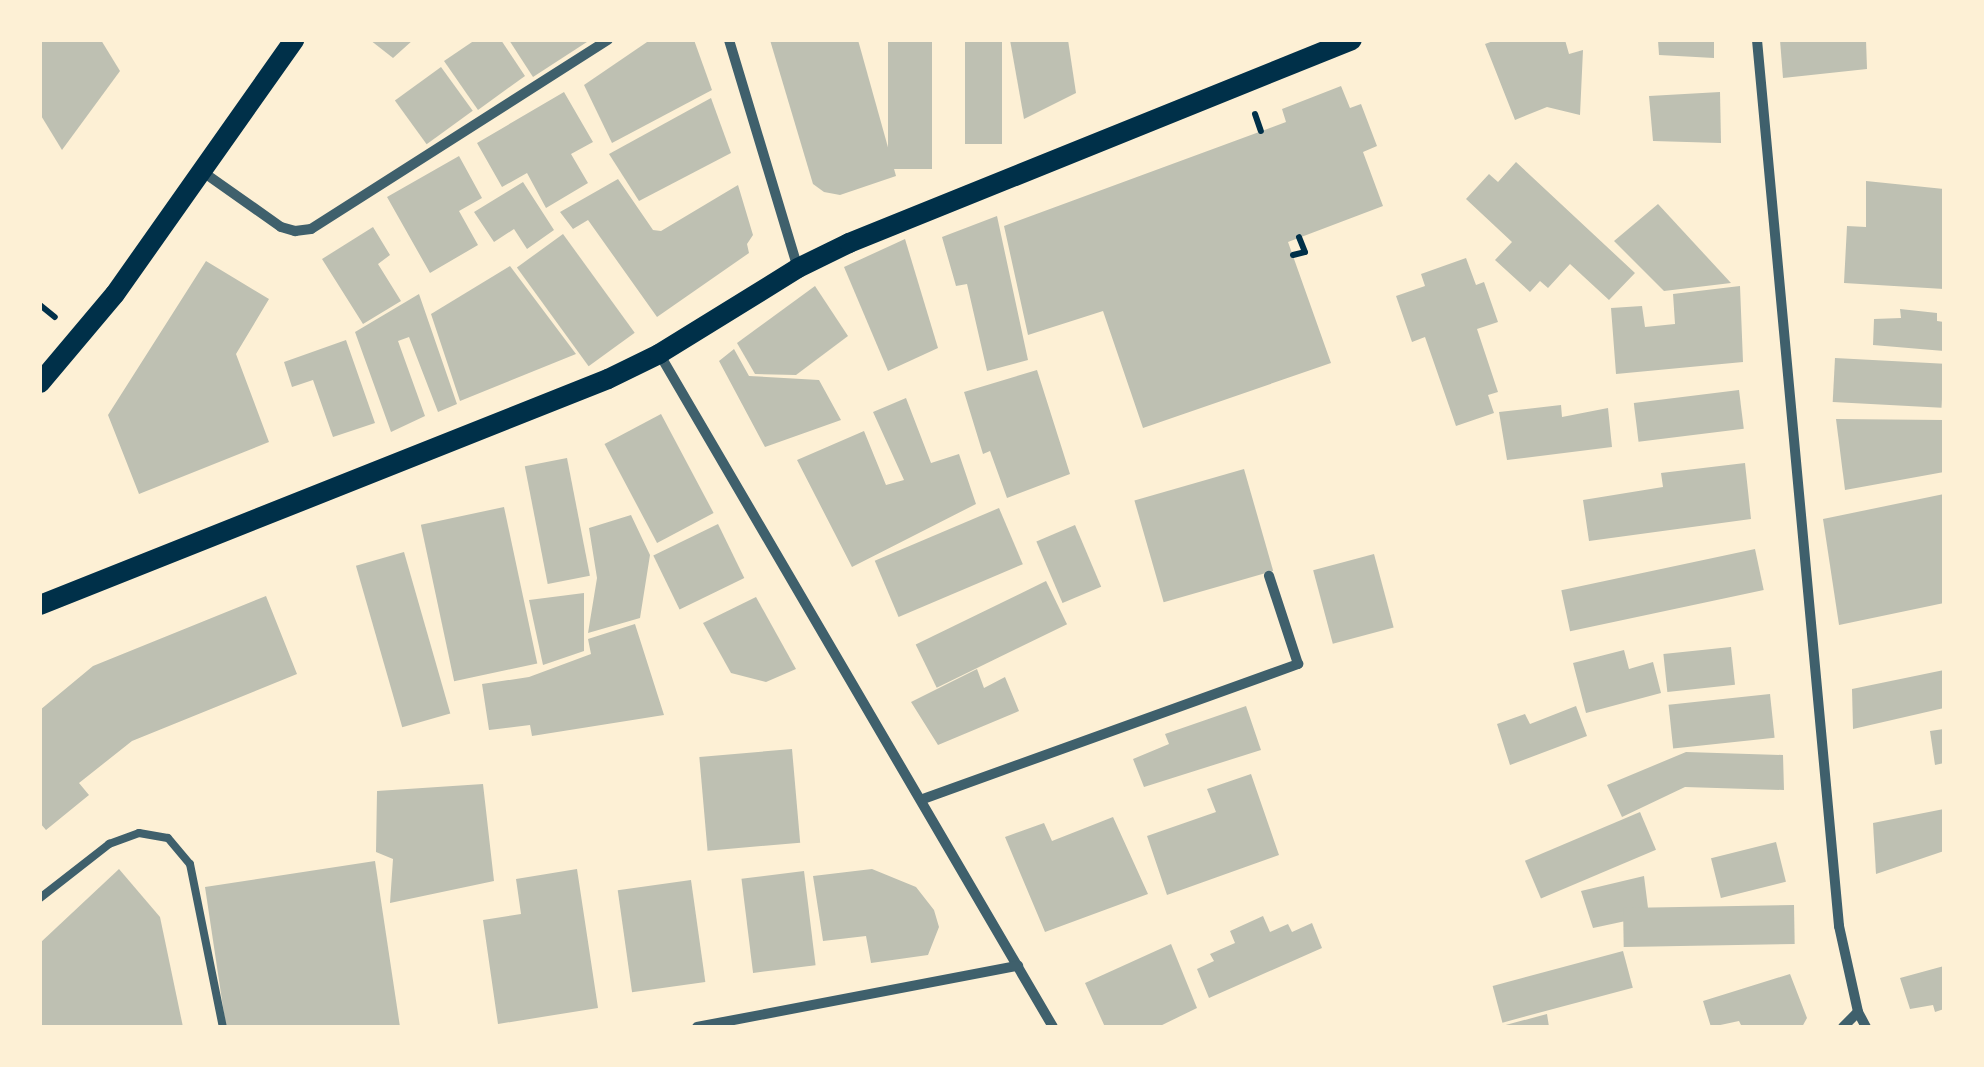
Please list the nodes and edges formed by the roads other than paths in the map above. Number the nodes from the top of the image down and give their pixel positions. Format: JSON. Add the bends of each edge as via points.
{"nodes":[{"id":1,"x":294,"y":40,"type":"edge"},
{"id":2,"x":608,"y":40,"type":"edge"},
{"id":3,"x":728,"y":40,"type":"edge"},
{"id":4,"x":1352,"y":40,"type":"edge"},
{"id":5,"x":1757,"y":40,"type":"edge"},
{"id":6,"x":202,"y":172,"type":"junction"},
{"id":7,"x":798,"y":268,"type":"junction"},
{"id":8,"x":659,"y":354,"type":"junction"},
{"id":9,"x":40,"y":383,"type":"edge"},
{"id":10,"x":1269,"y":576,"type":"dead end"},
{"id":11,"x":43,"y":602,"type":"edge"},
{"id":12,"x":922,"y":799,"type":"junction"},
{"id":13,"x":40,"y":898,"type":"edge"},
{"id":14,"x":1018,"y":966,"type":"junction"},
{"id":15,"x":1858,"y":1012,"type":"junction"},
{"id":16,"x":223,"y":1027,"type":"edge"},
{"id":17,"x":697,"y":1027,"type":"edge"},
{"id":18,"x":1052,"y":1027,"type":"edge"},
{"id":19,"x":1843,"y":1027,"type":"edge"},
{"id":20,"x":1866,"y":1027,"type":"edge"}],
"edges":[{"from":1,"to":6,"type":"main road"},
{"from":2,"to":6,"type":"street","via":[[310,228],[281,226]]},
{"from":3,"to":7,"type":"street"},
{"from":4,"to":7,"type":"main road"},
{"from":5,"to":15,"type":"street","via":[[1839,926]]},
{"from":6,"to":9,"type":"main road","via":[[115,294]]},
{"from":7,"to":8,"type":"main road"},
{"from":8,"to":11,"type":"main road"},
{"from":8,"to":12,"type":"street"},
{"from":10,"to":12,"type":"street","via":[[1298,664]]},
{"from":12,"to":14,"type":"street"},
{"from":13,"to":16,"type":"lane","via":[[109,844],[139,833],[168,838],[190,864]]},
{"from":14,"to":17,"type":"street"},
{"from":14,"to":18,"type":"street"},
{"from":15,"to":19,"type":"street"},
{"from":15,"to":20,"type":"street"}]}
